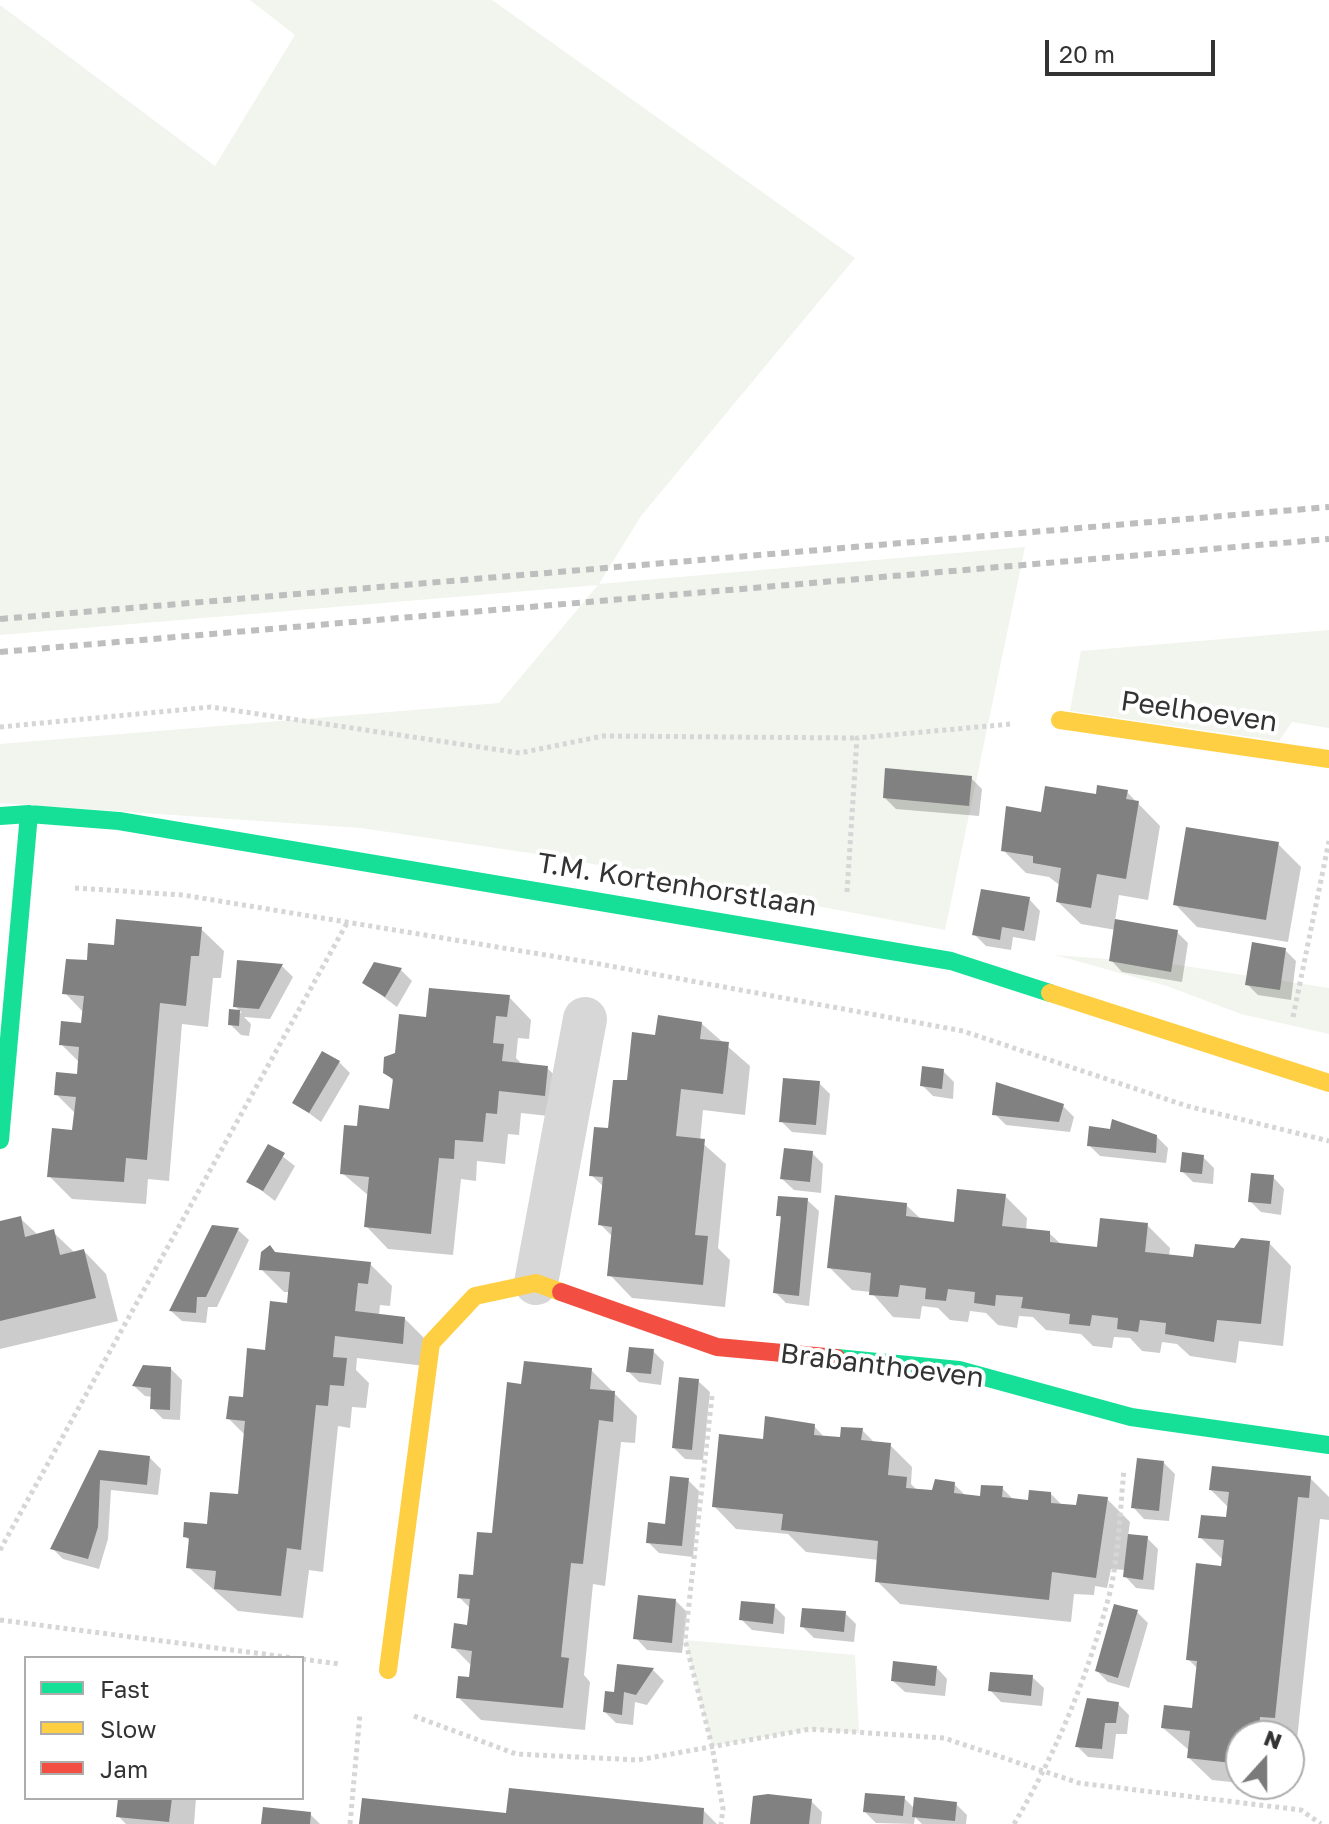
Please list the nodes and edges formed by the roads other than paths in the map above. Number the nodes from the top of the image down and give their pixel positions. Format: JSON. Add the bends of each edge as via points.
{"nodes":[{"id":1,"x":1060,"y":720,"type":"road end"},
{"id":2,"x":1329,"y":759,"type":"edge"},
{"id":3,"x":29,"y":814,"type":"junction"},
{"id":4,"x":0,"y":816,"type":"edge"},
{"id":5,"x":585,"y":1019,"type":"dead end"},
{"id":6,"x":1329,"y":1083,"type":"edge"},
{"id":7,"x":0,"y":1140,"type":"edge"},
{"id":8,"x":536,"y":1283,"type":"junction"},
{"id":9,"x":1329,"y":1445,"type":"edge"},
{"id":10,"x":388,"y":1670,"type":"road end"}],
"edges":[{"from":1,"to":2,"type":"street","name":"Peelhoeven"},
{"from":3,"to":4,"type":"street","name":"T.M. Kortenhorstlaan"},
{"from":3,"to":6,"type":"street","name":"T.M. Kortenhorstlaan","via":[[119,821],[951,961]]},
{"from":3,"to":7,"type":"street"},
{"from":5,"to":8,"type":"street"},
{"from":8,"to":9,"type":"street","name":"Brabanthoeven","via":[[717,1347],[959,1370],[1131,1417]]},
{"from":8,"to":10,"type":"street","via":[[475,1296],[431,1343]]}]}
